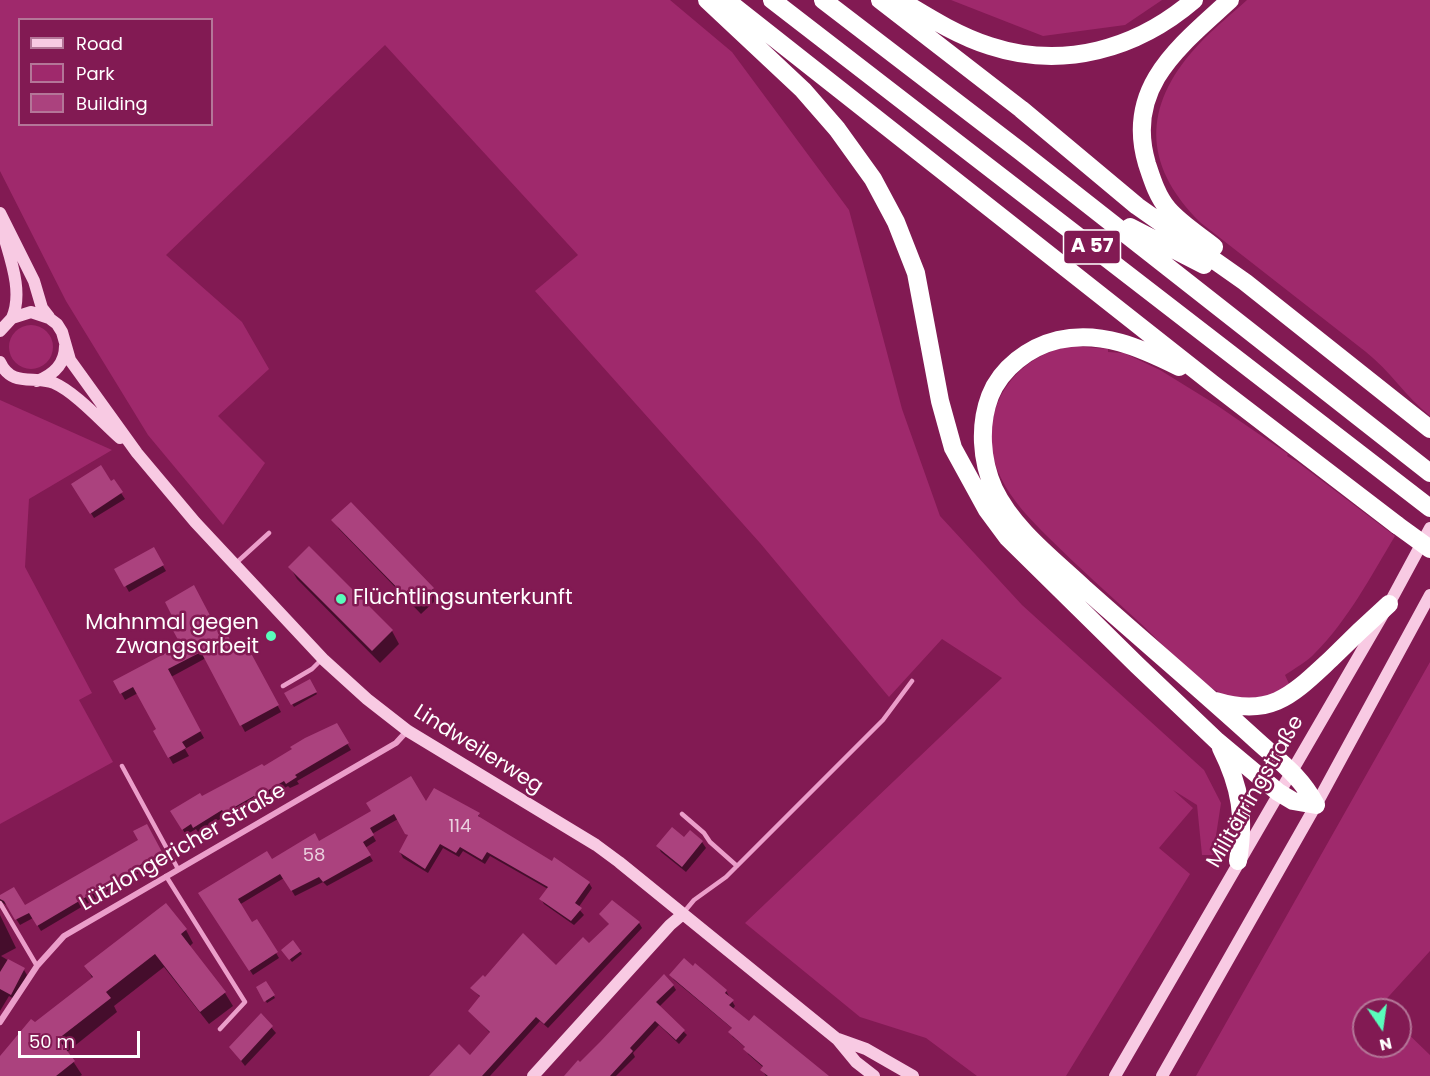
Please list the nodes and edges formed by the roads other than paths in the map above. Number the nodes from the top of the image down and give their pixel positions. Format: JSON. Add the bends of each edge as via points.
{"nodes":[{"id":1,"x":707,"y":0,"type":"edge"},
{"id":2,"x":726,"y":0,"type":"edge"},
{"id":3,"x":772,"y":0,"type":"edge"},
{"id":4,"x":822,"y":0,"type":"edge"},
{"id":5,"x":880,"y":0,"type":"edge"},
{"id":6,"x":900,"y":0,"type":"edge"},
{"id":7,"x":1194,"y":0,"type":"edge"},
{"id":8,"x":1230,"y":0,"type":"edge"},
{"id":9,"x":1090,"y":206,"type":"junction"},
{"id":10,"x":0,"y":213,"type":"edge"},
{"id":11,"x":0,"y":220,"type":"edge"},
{"id":12,"x":1264,"y":297,"type":"junction"},
{"id":13,"x":49,"y":318,"type":"junction"},
{"id":14,"x":4,"y":325,"type":"edge"},
{"id":15,"x":65,"y":342,"type":"junction"},
{"id":16,"x":1,"y":364,"type":"edge"},
{"id":17,"x":36,"y":381,"type":"junction"},
{"id":18,"x":1213,"y":384,"type":"junction"},
{"id":19,"x":1430,"y":429,"type":"edge"},
{"id":20,"x":137,"y":453,"type":"junction"},
{"id":21,"x":1428,"y":472,"type":"edge"},
{"id":22,"x":1430,"y":508,"type":"edge"},
{"id":23,"x":1430,"y":528,"type":"edge"},
{"id":24,"x":269,"y":533,"type":"dead end"},
{"id":25,"x":1430,"y":549,"type":"edge"},
{"id":26,"x":235,"y":564,"type":"junction"},
{"id":27,"x":1430,"y":595,"type":"edge"},
{"id":28,"x":1389,"y":604,"type":"junction"},
{"id":29,"x":323,"y":659,"type":"junction"},
{"id":30,"x":912,"y":681,"type":"dead end"},
{"id":31,"x":283,"y":686,"type":"dead end"},
{"id":32,"x":1211,"y":700,"type":"junction"},
{"id":33,"x":408,"y":731,"type":"junction"},
{"id":34,"x":1217,"y":741,"type":"junction"},
{"id":35,"x":122,"y":766,"type":"dead end"},
{"id":36,"x":1292,"y":772,"type":"junction"},
{"id":37,"x":1278,"y":792,"type":"junction"},
{"id":38,"x":1316,"y":805,"type":"junction"},
{"id":39,"x":682,"y":814,"type":"dead end"},
{"id":40,"x":1238,"y":861,"type":"junction"},
{"id":41,"x":737,"y":866,"type":"junction"},
{"id":42,"x":178,"y":869,"type":"junction"},
{"id":43,"x":166,"y":876,"type":"junction"},
{"id":44,"x":0,"y":903,"type":"edge"},
{"id":45,"x":682,"y":914,"type":"junction"},
{"id":46,"x":37,"y":966,"type":"junction"},
{"id":47,"x":0,"y":1022,"type":"edge"},
{"id":48,"x":220,"y":1029,"type":"dead end"},
{"id":49,"x":837,"y":1038,"type":"junction"},
{"id":50,"x":537,"y":1075,"type":"edge"},
{"id":51,"x":874,"y":1076,"type":"edge"},
{"id":52,"x":913,"y":1076,"type":"edge"},
{"id":53,"x":1115,"y":1076,"type":"edge"},
{"id":54,"x":1162,"y":1076,"type":"edge"}],
"edges":[{"from":1,"to":34,"type":"highway","via":[[802,90],[837,129],[873,179],[896,222],[916,273],[953,448],[987,510],[1033,564]]},
{"from":2,"to":18,"type":"highway"},
{"from":3,"to":22,"type":"highway","number":"A 57"},
{"from":4,"to":9,"type":"highway","number":"A 57"},
{"from":5,"to":12,"type":"highway","via":[[1021,109],[1137,206]]},
{"from":6,"to":7,"type":"highway","via":[[989,46],[1020,54],[1065,55],[1114,47],[1143,36]]},
{"from":8,"to":12,"type":"highway","via":[[1177,49],[1154,81],[1142,120],[1142,148],[1159,197],[1167,208],[1226,257]]},
{"from":9,"to":12,"type":"highway"},
{"from":9,"to":21,"type":"highway","number":"A 57"},
{"from":10,"to":13,"type":"street","name":"Lindweilerweg"},
{"from":11,"to":14,"type":"street","via":[[16,285],[17,306]]},
{"from":12,"to":19,"type":"highway"},
{"from":13,"to":14,"type":"street","via":[[31,312]]},
{"from":13,"to":15,"type":"street","name":"Lindweilerweg","via":[[57,324]]},
{"from":15,"to":17,"type":"street","via":[[57,369]]},
{"from":15,"to":20,"type":"street","name":"Lindweilerweg","via":[[70,360]]},
{"from":16,"to":17,"type":"street","name":"Lindweilerweg","via":[[11,375]]},
{"from":17,"to":20,"type":"street","name":"Lindweilerweg","via":[[52,382],[66,391]]},
{"from":18,"to":25,"type":"highway","bridge":true},
{"from":18,"to":32,"type":"highway","via":[[1146,351],[1113,340],[1067,339],[1037,348],[1006,371],[993,389],[983,422],[988,472],[994,489],[1017,523]]},
{"from":20,"to":26,"type":"street","name":"Lindweilerweg"},
{"from":23,"to":28,"type":"street","name":"Militärringstraße"},
{"from":24,"to":26,"type":"lane"},
{"from":26,"to":29,"type":"street","name":"Lindweilerweg"},
{"from":27,"to":38,"type":"street"},
{"from":28,"to":32,"type":"highway","via":[[1290,695],[1255,707]]},
{"from":28,"to":36,"type":"street","name":"Militärringstraße"},
{"from":29,"to":31,"type":"lane"},
{"from":29,"to":33,"type":"street","name":"Lindweilerweg"},
{"from":30,"to":41,"type":"lane","via":[[884,720]]},
{"from":32,"to":36,"type":"highway"},
{"from":33,"to":42,"type":"street","name":"Lützlongericher Straße","via":[[396,743]]},
{"from":33,"to":45,"type":"street","name":"Lindweilerweg","via":[[596,845]]},
{"from":34,"to":37,"type":"highway"},
{"from":34,"to":40,"type":"highway","via":[[1234,775],[1239,797]]},
{"from":35,"to":42,"type":"lane"},
{"from":36,"to":37,"type":"street","name":"Militärringstraße"},
{"from":36,"to":38,"type":"highway","via":[[1306,786]]},
{"from":37,"to":38,"type":"highway","via":[[1293,801]]},
{"from":37,"to":40,"type":"street","name":"Militärringstraße"},
{"from":38,"to":54,"type":"street"},
{"from":39,"to":41,"type":"lane"},
{"from":40,"to":53,"type":"street","name":"Militärringstraße"},
{"from":41,"to":45,"type":"lane"},
{"from":42,"to":43,"type":"street","name":"Lützlongericher Straße"},
{"from":43,"to":46,"type":"street","name":"Lützlongericher Straße","via":[[64,936]]},
{"from":43,"to":48,"type":"lane","via":[[245,1002]]},
{"from":44,"to":46,"type":"lane"},
{"from":45,"to":49,"type":"street","name":"Lindweilerweg"},
{"from":45,"to":50,"type":"street"},
{"from":46,"to":47,"type":"street","name":"Lützlongericher Straße"},
{"from":49,"to":51,"type":"street","name":"Lindweilerweg","via":[[856,1062]]},
{"from":49,"to":52,"type":"street","name":"Lindweilerweg","via":[[866,1049]]}]}
